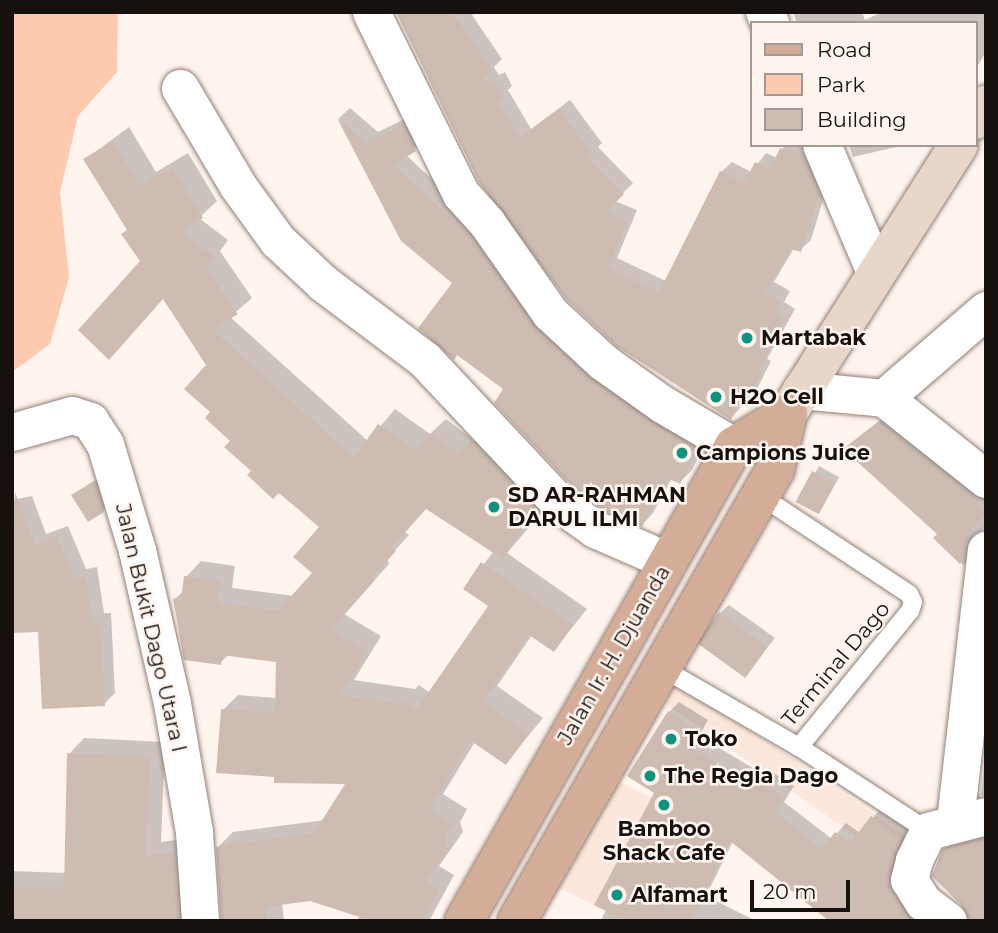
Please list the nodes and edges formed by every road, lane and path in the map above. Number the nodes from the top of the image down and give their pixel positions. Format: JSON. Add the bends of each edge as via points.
{"nodes":[{"id":1,"x":371,"y":12,"type":"edge"},
{"id":2,"x":180,"y":88,"type":"dead end"},
{"id":3,"x":823,"y":147,"type":"edge"},
{"id":4,"x":957,"y":147,"type":"edge"},
{"id":5,"x":876,"y":272,"type":"junction"},
{"id":6,"x":986,"y":310,"type":"edge"},
{"id":7,"x":884,"y":398,"type":"junction"},
{"id":8,"x":795,"y":401,"type":"junction"},
{"id":9,"x":12,"y":432,"type":"edge"},
{"id":10,"x":734,"y":446,"type":"junction"},
{"id":11,"x":986,"y":479,"type":"edge"},
{"id":12,"x":761,"y":496,"type":"junction"},
{"id":13,"x":986,"y":550,"type":"edge"},
{"id":14,"x":668,"y":561,"type":"junction"},
{"id":15,"x":662,"y":668,"type":"junction"},
{"id":16,"x":799,"y":747,"type":"junction"},
{"id":17,"x":956,"y":823,"type":"edge"},
{"id":18,"x":200,"y":921,"type":"edge"},
{"id":19,"x":464,"y":921,"type":"edge"},
{"id":20,"x":517,"y":921,"type":"edge"},
{"id":21,"x":948,"y":921,"type":"edge"}],
"edges":[{"from":1,"to":10,"type":"street","via":[[461,194],[550,313],[603,362],[662,404]]},
{"from":2,"to":14,"type":"street","via":[[238,186],[278,241],[323,283],[424,359],[560,504],[595,529]]},
{"from":3,"to":5,"type":"street"},
{"from":4,"to":5,"type":"main road","name":"Jalan Ir. H. Djuanda"},
{"from":5,"to":8,"type":"main road","name":"Jalan Ir. H. Djuanda"},
{"from":6,"to":7,"type":"street"},
{"from":7,"to":8,"type":"street"},
{"from":7,"to":11,"type":"street"},
{"from":8,"to":10,"type":"main road","name":"Jalan Ir. H. Djuanda"},
{"from":8,"to":12,"type":"main road","name":"Jalan Ir. H. Djuanda","via":[[775,470]]},
{"from":9,"to":18,"type":"street","name":"Jalan Bukit Dago Utara I","via":[[72,415],[90,421],[104,443],[137,550],[172,703],[194,832]]},
{"from":10,"to":14,"type":"main road","name":"Jalan Ir. H. Djuanda"},
{"from":12,"to":15,"type":"main road","name":"Jalan Ir. H. Djuanda"},
{"from":12,"to":16,"type":"lane","name":"Terminal Dago","via":[[909,594],[913,602]]},
{"from":13,"to":17,"type":"street"},
{"from":14,"to":19,"type":"main road","name":"Jalan Ir. H. Djuanda"},
{"from":15,"to":16,"type":"lane","name":"Terminal Dago"},
{"from":15,"to":20,"type":"main road","name":"Jalan Ir. H. Djuanda"},
{"from":16,"to":17,"type":"lane"},
{"from":17,"to":21,"type":"street","via":[[909,880],[923,902]]}]}
